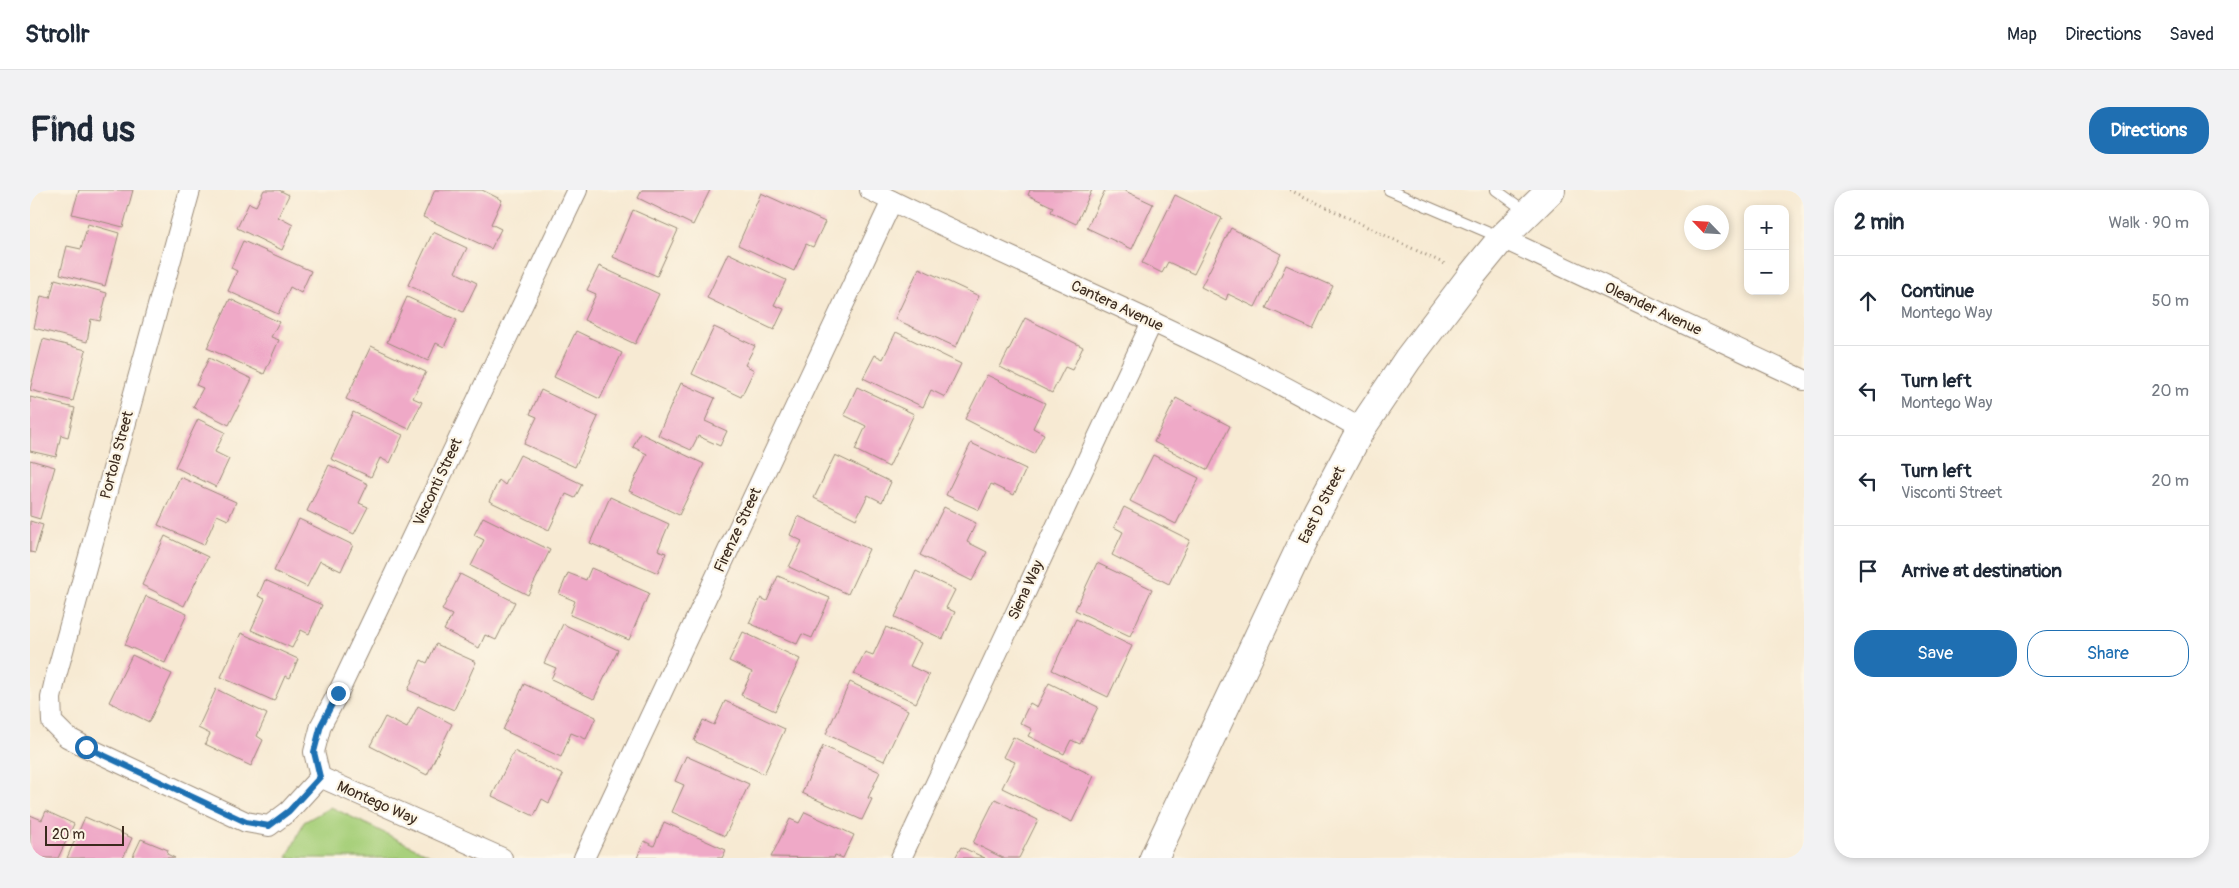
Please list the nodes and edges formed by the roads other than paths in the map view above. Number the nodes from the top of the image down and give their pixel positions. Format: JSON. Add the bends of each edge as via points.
{"nodes":[{"id":1,"x":190,"y":190,"type":"edge"},
{"id":2,"x":577,"y":190,"type":"edge"},
{"id":3,"x":870,"y":190,"type":"edge"},
{"id":4,"x":1389,"y":190,"type":"edge"},
{"id":5,"x":1496,"y":190,"type":"edge"},
{"id":6,"x":1551,"y":190,"type":"edge"},
{"id":7,"x":892,"y":201,"type":"junction"},
{"id":8,"x":1528,"y":213,"type":"junction"},
{"id":9,"x":1502,"y":238,"type":"junction"},
{"id":10,"x":1152,"y":322,"type":"junction"},
{"id":11,"x":1804,"y":380,"type":"edge"},
{"id":12,"x":1361,"y":429,"type":"junction"},
{"id":13,"x":52,"y":722,"type":"joint"},
{"id":14,"x":320,"y":777,"type":"junction"},
{"id":15,"x":502,"y":858,"type":"edge"},
{"id":16,"x":584,"y":858,"type":"edge"},
{"id":17,"x":901,"y":858,"type":"edge"},
{"id":18,"x":1154,"y":858,"type":"edge"}],
"edges":[{"from":1,"to":13,"type":"street","name":"Portola Street","via":[[56,676],[51,698]]},
{"from":2,"to":14,"type":"street","name":"Visconti Street","via":[[321,725],[314,752]]},
{"from":3,"to":7,"type":"street","name":"Cantera Avenue"},
{"from":4,"to":9,"type":"lane"},
{"from":5,"to":8,"type":"lane"},
{"from":6,"to":8,"type":"main road","name":"East D Street"},
{"from":7,"to":10,"type":"street","name":"Cantera Avenue"},
{"from":7,"to":16,"type":"street","name":"Firenze Street"},
{"from":8,"to":9,"type":"main road","name":"East D Street"},
{"from":9,"to":11,"type":"street","name":"Oleander Avenue"},
{"from":9,"to":12,"type":"main road","name":"East D Street","via":[[1408,359]]},
{"from":10,"to":12,"type":"street","name":"Cantera Avenue","via":[[1311,400]]},
{"from":10,"to":17,"type":"street","name":"Siena Way"},
{"from":12,"to":18,"type":"main road","name":"East D Street","via":[[1318,510]]},
{"from":13,"to":14,"type":"street","name":"Montego Way","via":[[67,737],[86,747],[246,822],[269,826],[289,811]]},
{"from":14,"to":15,"type":"street","name":"Montego Way"}]}
